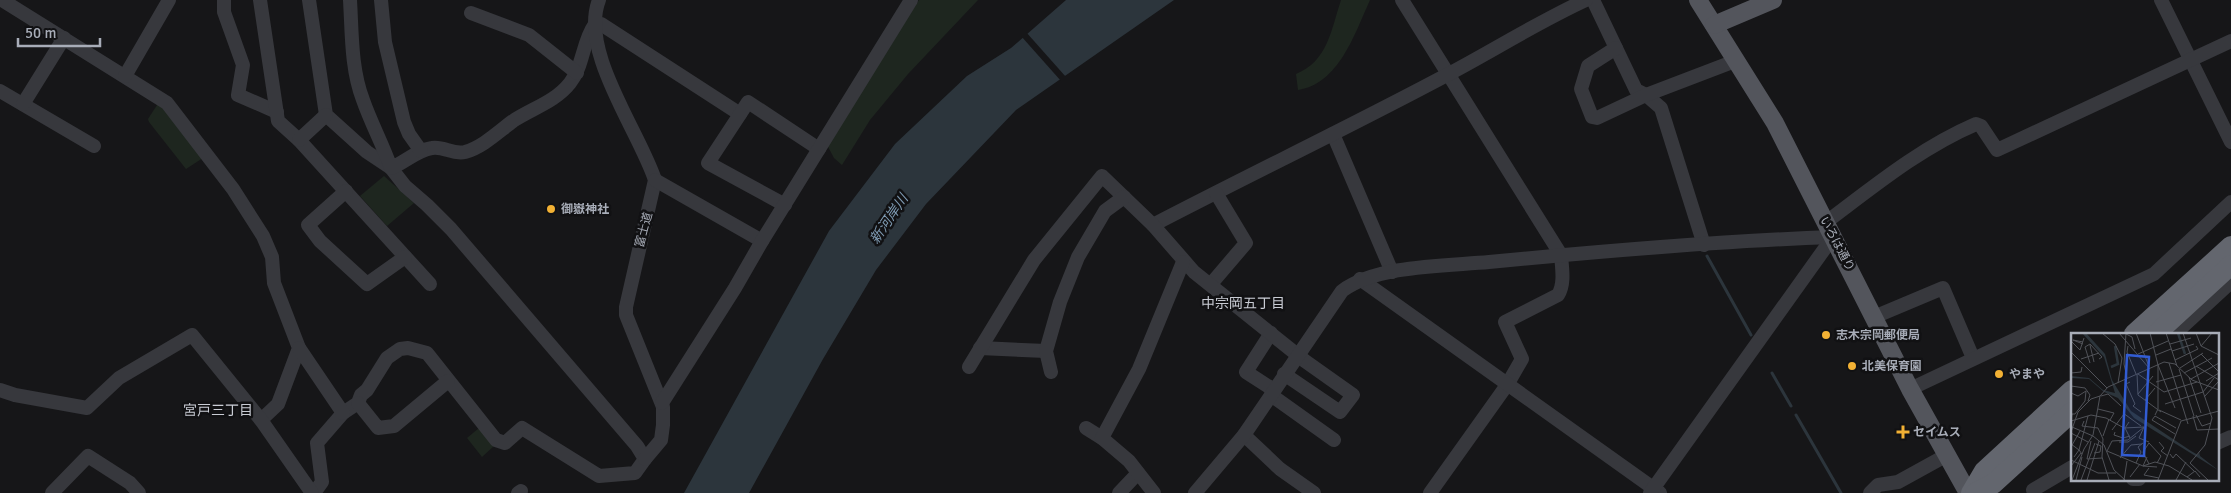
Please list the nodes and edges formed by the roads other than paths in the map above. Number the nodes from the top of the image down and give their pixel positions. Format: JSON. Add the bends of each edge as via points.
{"nodes":[{"id":1,"x":2,"y":0,"type":"edge"},
{"id":2,"x":169,"y":0,"type":"edge"},
{"id":3,"x":224,"y":0,"type":"edge"},
{"id":4,"x":260,"y":0,"type":"edge"},
{"id":5,"x":309,"y":0,"type":"edge"},
{"id":6,"x":350,"y":0,"type":"edge"},
{"id":7,"x":381,"y":0,"type":"edge"},
{"id":8,"x":599,"y":0,"type":"edge"},
{"id":9,"x":911,"y":0,"type":"edge"},
{"id":10,"x":1402,"y":0,"type":"edge"},
{"id":11,"x":1586,"y":0,"type":"edge"},
{"id":12,"x":1593,"y":0,"type":"edge"},
{"id":13,"x":1698,"y":0,"type":"edge"},
{"id":14,"x":1773,"y":0,"type":"edge"},
{"id":15,"x":2160,"y":0,"type":"edge"},
{"id":16,"x":471,"y":13,"type":"dead end"},
{"id":17,"x":594,"y":24,"type":"junction"},
{"id":18,"x":1714,"y":25,"type":"junction"},
{"id":19,"x":64,"y":38,"type":"junction"},
{"id":20,"x":2231,"y":41,"type":"edge"},
{"id":21,"x":1616,"y":48,"type":"junction"},
{"id":22,"x":2189,"y":59,"type":"junction"},
{"id":23,"x":1735,"y":60,"type":"junction"},
{"id":24,"x":577,"y":73,"type":"junction"},
{"id":25,"x":1449,"y":74,"type":"junction"},
{"id":26,"x":125,"y":76,"type":"junction"},
{"id":27,"x":0,"y":91,"type":"edge"},
{"id":28,"x":1646,"y":95,"type":"junction"},
{"id":29,"x":24,"y":104,"type":"junction"},
{"id":30,"x":277,"y":112,"type":"junction"},
{"id":31,"x":326,"y":114,"type":"junction"},
{"id":32,"x":740,"y":114,"type":"junction"},
{"id":33,"x":1334,"y":134,"type":"junction"},
{"id":34,"x":298,"y":140,"type":"junction"},
{"id":35,"x":2231,"y":142,"type":"edge"},
{"id":36,"x":94,"y":146,"type":"dead end"},
{"id":37,"x":819,"y":149,"type":"junction"},
{"id":38,"x":421,"y":151,"type":"junction"},
{"id":39,"x":391,"y":168,"type":"junction"},
{"id":40,"x":655,"y":180,"type":"junction"},
{"id":41,"x":346,"y":191,"type":"junction"},
{"id":42,"x":1216,"y":194,"type":"junction"},
{"id":43,"x":1124,"y":197,"type":"junction"},
{"id":44,"x":2231,"y":202,"type":"edge"},
{"id":45,"x":785,"y":205,"type":"junction"},
{"id":46,"x":1153,"y":225,"type":"junction"},
{"id":47,"x":1829,"y":230,"type":"junction"},
{"id":48,"x":762,"y":241,"type":"junction"},
{"id":49,"x":1704,"y":245,"type":"junction"},
{"id":50,"x":2231,"y":246,"type":"edge"},
{"id":51,"x":1561,"y":255,"type":"junction"},
{"id":52,"x":405,"y":257,"type":"junction"},
{"id":53,"x":1183,"y":262,"type":"junction"},
{"id":54,"x":2231,"y":265,"type":"edge"},
{"id":55,"x":1392,"y":272,"type":"junction"},
{"id":56,"x":1360,"y":279,"type":"junction"},
{"id":57,"x":2231,"y":282,"type":"edge"},
{"id":58,"x":430,"y":284,"type":"dead end"},
{"id":59,"x":1211,"y":284,"type":"junction"},
{"id":60,"x":1874,"y":317,"type":"junction"},
{"id":61,"x":2159,"y":332,"type":"edge"},
{"id":62,"x":1271,"y":333,"type":"junction"},
{"id":63,"x":2135,"y":333,"type":"edge"},
{"id":64,"x":299,"y":348,"type":"junction"},
{"id":65,"x":980,"y":348,"type":"junction"},
{"id":66,"x":1046,"y":351,"type":"junction"},
{"id":67,"x":1298,"y":354,"type":"junction"},
{"id":68,"x":1973,"y":358,"type":"junction"},
{"id":69,"x":969,"y":367,"type":"dead end"},
{"id":70,"x":1051,"y":372,"type":"dead end"},
{"id":71,"x":1284,"y":374,"type":"junction"},
{"id":72,"x":448,"y":381,"type":"junction"},
{"id":73,"x":1507,"y":385,"type":"junction"},
{"id":74,"x":1910,"y":389,"type":"junction"},
{"id":75,"x":0,"y":390,"type":"edge"},
{"id":76,"x":2071,"y":391,"type":"edge"},
{"id":77,"x":1272,"y":392,"type":"junction"},
{"id":78,"x":358,"y":403,"type":"junction"},
{"id":79,"x":662,"y":403,"type":"junction"},
{"id":80,"x":343,"y":413,"type":"junction"},
{"id":81,"x":2071,"y":413,"type":"edge"},
{"id":82,"x":260,"y":420,"type":"junction"},
{"id":83,"x":1086,"y":428,"type":"dead end"},
{"id":84,"x":1244,"y":436,"type":"junction"},
{"id":85,"x":2231,"y":437,"type":"edge"},
{"id":86,"x":1102,"y":438,"type":"junction"},
{"id":87,"x":1334,"y":440,"type":"dead end"},
{"id":88,"x":2218,"y":443,"type":"edge"},
{"id":89,"x":1947,"y":455,"type":"junction"},
{"id":90,"x":645,"y":459,"type":"junction"},
{"id":91,"x":2071,"y":468,"type":"edge"},
{"id":92,"x":1138,"y":473,"type":"junction"},
{"id":93,"x":2033,"y":490,"type":"dead end"},
{"id":94,"x":1655,"y":492,"type":"edge"},
{"id":95,"x":52,"y":493,"type":"edge"},
{"id":96,"x":139,"y":493,"type":"edge"},
{"id":97,"x":313,"y":493,"type":"edge"},
{"id":98,"x":1120,"y":493,"type":"edge"},
{"id":99,"x":1154,"y":493,"type":"edge"},
{"id":100,"x":1195,"y":493,"type":"edge"},
{"id":101,"x":1314,"y":493,"type":"edge"},
{"id":102,"x":1430,"y":493,"type":"edge"},
{"id":103,"x":1870,"y":493,"type":"edge"},
{"id":104,"x":1969,"y":493,"type":"edge"},
{"id":105,"x":1975,"y":493,"type":"edge"}],
"edges":[{"from":1,"to":19,"type":"street"},
{"from":2,"to":26,"type":"street"},
{"from":3,"to":30,"type":"street","via":[[224,12],[243,65],[238,95]]},
{"from":4,"to":30,"type":"street"},
{"from":5,"to":31,"type":"street"},
{"from":6,"to":39,"type":"street","via":[[362,100]]},
{"from":7,"to":38,"type":"street","via":[[386,42],[404,122],[408,134]]},
{"from":8,"to":17,"type":"street"},
{"from":9,"to":37,"type":"street"},
{"from":10,"to":25,"type":"street"},
{"from":11,"to":25,"type":"street","via":[[1546,18]]},
{"from":12,"to":21,"type":"street"},
{"from":13,"to":18,"type":"main road","name":"いろは通り"},
{"from":14,"to":18,"type":"main road"},
{"from":15,"to":22,"type":"street"},
{"from":16,"to":24,"type":"street","via":[[529,35]]},
{"from":17,"to":24,"type":"street"},
{"from":17,"to":32,"type":"street","via":[[601,24]]},
{"from":17,"to":40,"type":"street","via":[[607,78]]},
{"from":18,"to":23,"type":"main road","name":"いろは通り"},
{"from":19,"to":26,"type":"street"},
{"from":19,"to":29,"type":"street"},
{"from":20,"to":22,"type":"street"},
{"from":21,"to":28,"type":"street","via":[[1636,90]]},
{"from":21,"to":28,"type":"street","via":[[1588,66],[1580,90],[1592,117],[1597,118]]},
{"from":22,"to":35,"type":"street"},
{"from":22,"to":47,"type":"street","via":[[1996,150],[1981,126],[1976,124],[1946,137],[1876,185]]},
{"from":23,"to":28,"type":"street"},
{"from":23,"to":47,"type":"main road","name":"いろは通り","via":[[1775,123]]},
{"from":24,"to":38,"type":"street","via":[[556,98],[515,120],[478,146],[456,154],[443,148]]},
{"from":25,"to":33,"type":"street"},
{"from":25,"to":51,"type":"street"},
{"from":26,"to":64,"type":"street","via":[[167,103],[233,189],[263,236],[272,257],[274,283]]},
{"from":27,"to":29,"type":"street"},
{"from":28,"to":49,"type":"street","via":[[1661,108]]},
{"from":29,"to":36,"type":"street"},
{"from":30,"to":34,"type":"street","via":[[278,121]]},
{"from":31,"to":34,"type":"street"},
{"from":31,"to":39,"type":"street","via":[[367,152]]},
{"from":32,"to":37,"type":"street","via":[[748,102]]},
{"from":32,"to":45,"type":"street","via":[[708,163]]},
{"from":33,"to":42,"type":"street"},
{"from":33,"to":55,"type":"street"},
{"from":34,"to":41,"type":"street"},
{"from":37,"to":45,"type":"street"},
{"from":38,"to":39,"type":"street"},
{"from":39,"to":90,"type":"street","via":[[405,186],[451,229]]},
{"from":40,"to":48,"type":"street"},
{"from":40,"to":79,"type":"street","name":"富士道","via":[[626,315]]},
{"from":41,"to":52,"type":"street"},
{"from":41,"to":52,"type":"street","via":[[308,225],[320,241],[367,284]]},
{"from":42,"to":46,"type":"street"},
{"from":42,"to":59,"type":"street","via":[[1246,243]]},
{"from":43,"to":46,"type":"street"},
{"from":43,"to":65,"type":"street","via":[[1102,176],[1034,260]]},
{"from":43,"to":66,"type":"street","via":[[1105,211],[1078,257],[1060,302]]},
{"from":44,"to":68,"type":"street","via":[[2154,274]]},
{"from":45,"to":48,"type":"street"},
{"from":46,"to":53,"type":"street"},
{"from":47,"to":49,"type":"street"},
{"from":47,"to":60,"type":"main road","name":"いろは通り"},
{"from":47,"to":94,"type":"street"},
{"from":48,"to":79,"type":"street","via":[[736,288]]},
{"from":49,"to":51,"type":"street"},
{"from":50,"to":63,"type":"highway"},
{"from":51,"to":55,"type":"street"},
{"from":51,"to":73,"type":"street","via":[[1561,290],[1558,295],[1505,322],[1522,359]]},
{"from":52,"to":58,"type":"street"},
{"from":53,"to":59,"type":"street"},
{"from":53,"to":86,"type":"street","via":[[1139,369]]},
{"from":54,"to":61,"type":"highway"},
{"from":55,"to":56,"type":"street"},
{"from":56,"to":67,"type":"street","via":[[1342,290]]},
{"from":56,"to":73,"type":"street"},
{"from":57,"to":61,"type":"street","via":[[2181,328]]},
{"from":59,"to":62,"type":"street"},
{"from":60,"to":68,"type":"street","via":[[1943,288]]},
{"from":60,"to":74,"type":"main road","name":"いろは通り"},
{"from":62,"to":67,"type":"street"},
{"from":62,"to":77,"type":"street","via":[[1246,372]]},
{"from":64,"to":80,"type":"street"},
{"from":64,"to":82,"type":"street","via":[[278,404]]},
{"from":65,"to":66,"type":"street"},
{"from":65,"to":69,"type":"street"},
{"from":66,"to":70,"type":"street"},
{"from":67,"to":71,"type":"street"},
{"from":67,"to":71,"type":"street","via":[[1353,395],[1340,412]]},
{"from":68,"to":74,"type":"street"},
{"from":71,"to":77,"type":"street"},
{"from":72,"to":78,"type":"street","via":[[394,426],[378,428]]},
{"from":72,"to":78,"type":"street","via":[[427,354],[400,349],[387,358]]},
{"from":72,"to":90,"type":"street","name":"富士道","via":[[496,440],[505,443],[522,428],[599,476],[635,473]]},
{"from":73,"to":94,"type":"street"},
{"from":73,"to":102,"type":"street"},
{"from":74,"to":89,"type":"main road","name":"いろは通り"},
{"from":75,"to":82,"type":"street","via":[[87,408],[119,378],[192,335]]},
{"from":76,"to":104,"type":"highway","via":[[1984,471]]},
{"from":77,"to":84,"type":"street"},
{"from":77,"to":87,"type":"street"},
{"from":78,"to":80,"type":"street"},
{"from":79,"to":90,"type":"street","name":"富士道","via":[[664,425],[661,440]]},
{"from":80,"to":97,"type":"street","via":[[317,443],[322,482]]},
{"from":81,"to":105,"type":"highway","via":[[1994,484]]},
{"from":82,"to":97,"type":"street"},
{"from":83,"to":86,"type":"street"},
{"from":84,"to":100,"type":"street"},
{"from":84,"to":101,"type":"street","via":[[1280,469]]},
{"from":85,"to":88,"type":"street"},
{"from":86,"to":92,"type":"street"},
{"from":89,"to":103,"type":"street","via":[[1898,482],[1878,485]]},
{"from":89,"to":104,"type":"main road","name":"いろは通り"},
{"from":91,"to":93,"type":"street"},
{"from":92,"to":98,"type":"street"},
{"from":92,"to":99,"type":"street"},
{"from":95,"to":96,"type":"street","via":[[88,456],[130,483]]}]}
